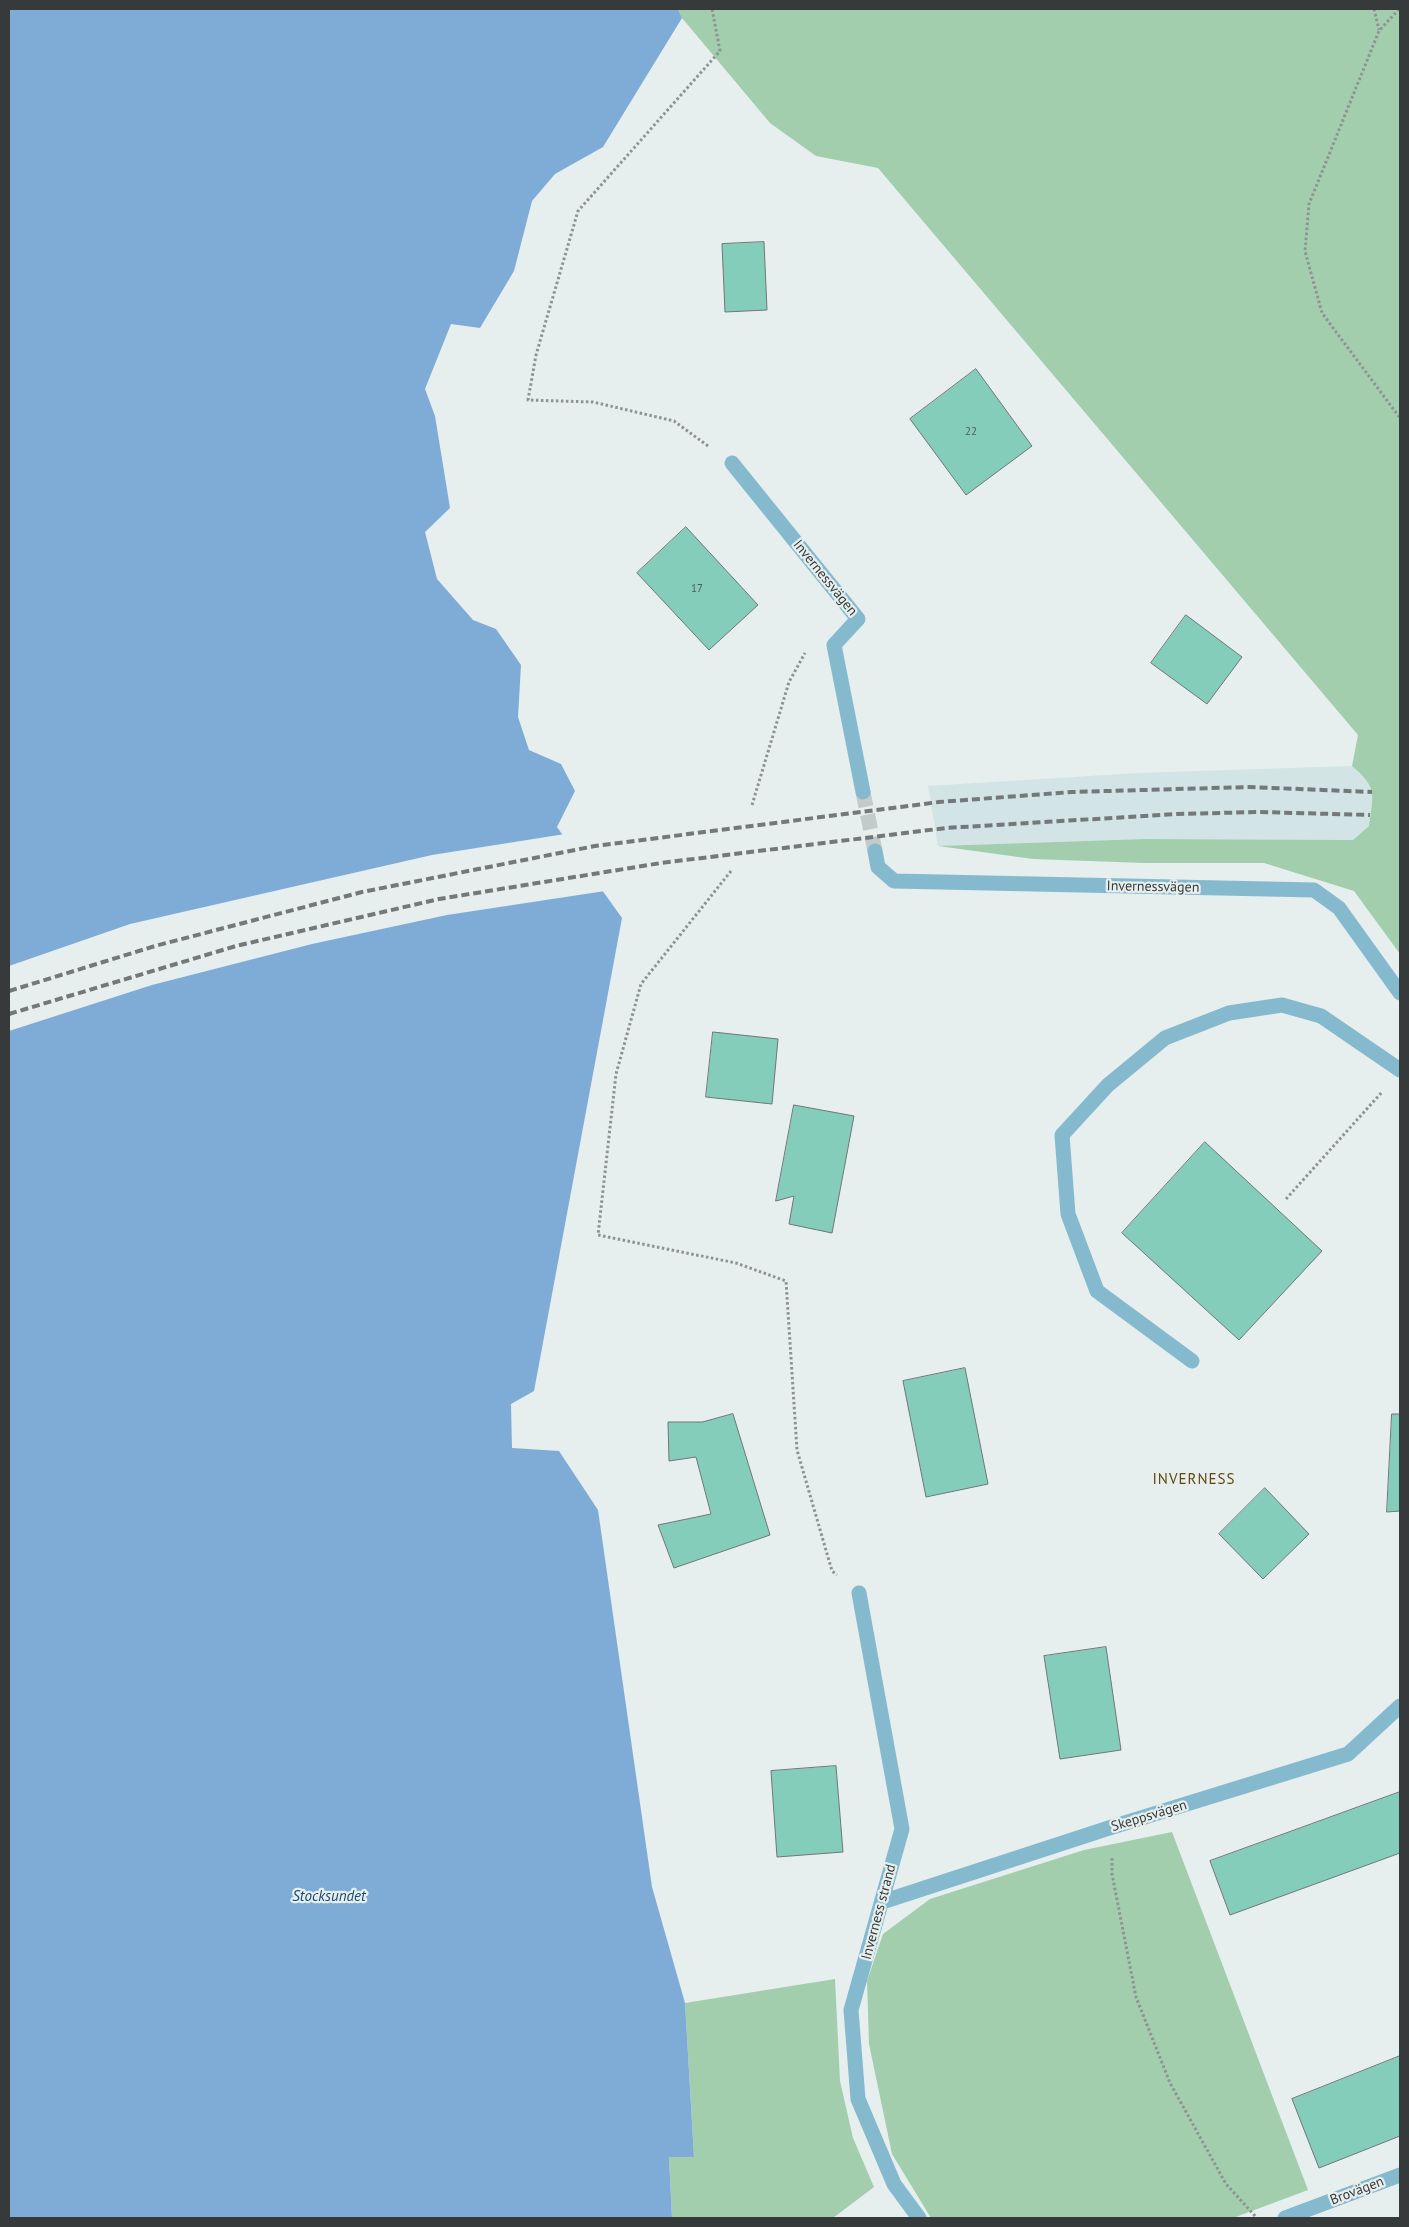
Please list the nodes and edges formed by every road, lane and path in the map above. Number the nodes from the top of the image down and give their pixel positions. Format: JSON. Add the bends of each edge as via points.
{"nodes":[{"id":1,"x":712,"y":9,"type":"edge"},
{"id":2,"x":1374,"y":9,"type":"edge"},
{"id":3,"x":1399,"y":9,"type":"edge"},
{"id":4,"x":1379,"y":31,"type":"junction"},
{"id":5,"x":1400,"y":418,"type":"edge"},
{"id":6,"x":732,"y":463,"type":"joint"},
{"id":7,"x":834,"y":646,"type":"junction"},
{"id":8,"x":863,"y":792,"type":"tunnel mouth"},
{"id":9,"x":752,"y":805,"type":"dead end"},
{"id":10,"x":875,"y":851,"type":"tunnel mouth"},
{"id":11,"x":731,"y":871,"type":"dead end"},
{"id":12,"x":1400,"y":994,"type":"edge"},
{"id":13,"x":1400,"y":1070,"type":"edge"},
{"id":14,"x":1388,"y":1085,"type":"dead end"},
{"id":15,"x":1286,"y":1199,"type":"dead end"},
{"id":16,"x":1192,"y":1361,"type":"dead end"},
{"id":17,"x":859,"y":1593,"type":"joint"},
{"id":18,"x":1400,"y":1706,"type":"edge"},
{"id":19,"x":1112,"y":1827,"type":"junction"},
{"id":20,"x":882,"y":1902,"type":"junction"},
{"id":21,"x":1400,"y":2175,"type":"edge"},
{"id":22,"x":919,"y":2218,"type":"edge"},
{"id":23,"x":1257,"y":2218,"type":"edge"},
{"id":24,"x":1285,"y":2218,"type":"edge"}],
"edges":[{"from":1,"to":6,"type":"path","via":[[720,51],[578,211],[536,355],[528,400],[593,402],[674,421]]},
{"from":2,"to":4,"type":"path"},
{"from":3,"to":4,"type":"path"},
{"from":4,"to":5,"type":"path","via":[[1309,204],[1306,251],[1322,314]]},
{"from":6,"to":7,"type":"street","name":"Invernessvägen","via":[[858,619]]},
{"from":7,"to":8,"type":"street"},
{"from":7,"to":9,"type":"path","via":[[802,654],[789,682]]},
{"from":10,"to":12,"type":"street","name":"Invernessvägen","via":[[878,867],[894,881],[1314,890],[1338,908]]},
{"from":11,"to":17,"type":"path","via":[[641,984],[616,1074],[598,1236],[736,1263],[786,1282],[797,1450],[832,1571]]},
{"from":13,"to":16,"type":"street","via":[[1321,1016],[1282,1005],[1229,1013],[1165,1038],[1108,1085],[1062,1135],[1068,1214],[1097,1291]]},
{"from":14,"to":15,"type":"path"},
{"from":17,"to":20,"type":"street","name":"Inverness strand","via":[[902,1829]]},
{"from":18,"to":19,"type":"street","name":"Skeppsvägen","via":[[1348,1754]]},
{"from":19,"to":20,"type":"street","name":"Skeppsvägen"},
{"from":19,"to":23,"type":"path","via":[[1112,1874],[1136,1997],[1170,2083],[1226,2184]]},
{"from":20,"to":22,"type":"street","name":"Inverness strand","via":[[851,2010],[858,2099],[894,2184]]},
{"from":21,"to":24,"type":"street","name":"Brovägen"}]}
